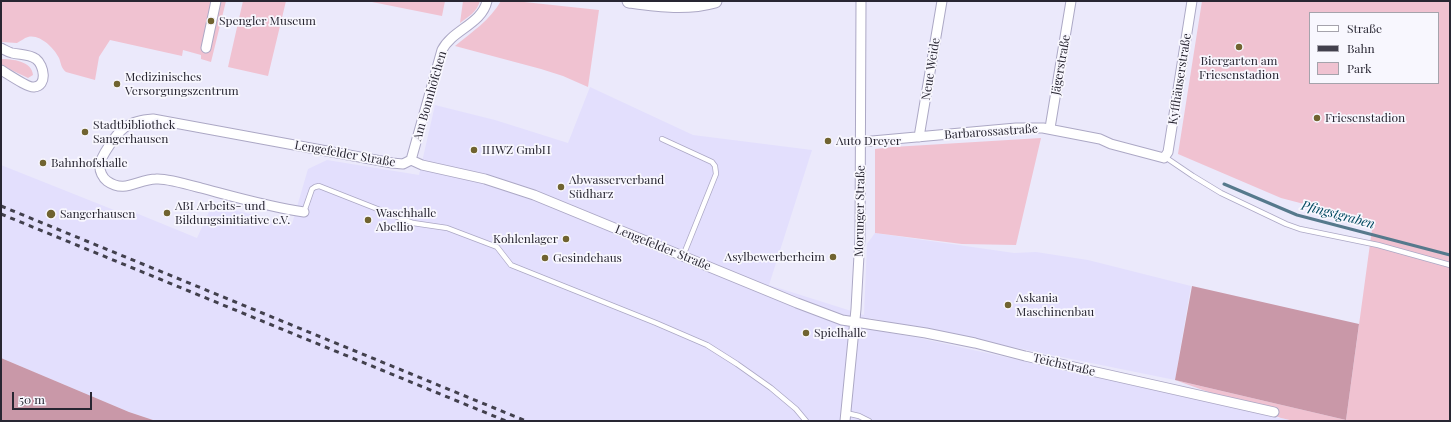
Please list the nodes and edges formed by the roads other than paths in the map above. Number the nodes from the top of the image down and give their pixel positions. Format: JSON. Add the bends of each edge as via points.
{"nodes":[{"id":1,"x":216,"y":1,"type":"edge"},
{"id":2,"x":487,"y":1,"type":"edge"},
{"id":3,"x":630,"y":1,"type":"edge"},
{"id":4,"x":715,"y":1,"type":"edge"},
{"id":5,"x":861,"y":1,"type":"edge"},
{"id":6,"x":942,"y":1,"type":"edge"},
{"id":7,"x":1071,"y":1,"type":"edge"},
{"id":8,"x":1192,"y":1,"type":"edge"},
{"id":9,"x":702,"y":2,"type":"edge"},
{"id":10,"x":1,"y":48,"type":"edge"},
{"id":11,"x":206,"y":48,"type":"dead end"},
{"id":12,"x":1,"y":70,"type":"edge"},
{"id":13,"x":1050,"y":128,"type":"junction"},
{"id":14,"x":919,"y":137,"type":"junction"},
{"id":15,"x":662,"y":139,"type":"dead end"},
{"id":16,"x":861,"y":142,"type":"junction"},
{"id":17,"x":1165,"y":157,"type":"junction"},
{"id":18,"x":411,"y":160,"type":"junction"},
{"id":19,"x":304,"y":212,"type":"joint"},
{"id":20,"x":683,"y":256,"type":"junction"},
{"id":21,"x":1450,"y":265,"type":"edge"},
{"id":22,"x":854,"y":323,"type":"junction"},
{"id":23,"x":1274,"y":412,"type":"dead end"},
{"id":24,"x":845,"y":417,"type":"edge"},
{"id":25,"x":806,"y":421,"type":"edge"},
{"id":26,"x":869,"y":421,"type":"edge"}],
"edges":[{"from":1,"to":11,"type":"street"},
{"from":2,"to":18,"type":"street","name":"Am Bonnhöfchen","via":[[480,14],[442,50]]},
{"from":3,"to":9,"type":"street","via":[[668,6]]},
{"from":4,"to":9,"type":"street"},
{"from":5,"to":16,"type":"street","name":"Morunger Straße"},
{"from":6,"to":14,"type":"street","name":"Neue Weide"},
{"from":7,"to":13,"type":"street","name":"Jägerstraße"},
{"from":8,"to":17,"type":"street","name":"Kyffhäuserstraße"},
{"from":10,"to":12,"type":"street","via":[[10,53],[35,58],[41,64],[43,73],[41,82],[34,87]]},
{"from":13,"to":14,"type":"street","name":"Barbarossastraße","via":[[1016,128]]},
{"from":13,"to":17,"type":"street","name":"Barbarossastraße"},
{"from":14,"to":16,"type":"street","name":"Barbarossastraße"},
{"from":15,"to":20,"type":"lane","via":[[708,160],[716,170]]},
{"from":16,"to":22,"type":"street","name":"Morunger Straße","via":[[860,237]]},
{"from":17,"to":21,"type":"lane","via":[[1221,193],[1289,226],[1378,245]]},
{"from":18,"to":19,"type":"street","name":"Lengefelder Straße","via":[[403,164],[392,163],[153,119],[136,122],[124,128],[112,142],[100,164],[101,173],[106,180],[116,186],[128,186],[156,179]]},
{"from":18,"to":20,"type":"street","name":"Lengefelder Straße","via":[[523,191]]},
{"from":19,"to":25,"type":"lane","via":[[312,189],[318,186],[414,223],[447,228],[497,247],[511,265],[707,345],[771,388]]},
{"from":20,"to":22,"type":"street","name":"Lengefelder Straße"},
{"from":22,"to":23,"type":"street","name":"Teichstraße","via":[[975,343]]},
{"from":22,"to":24,"type":"street","name":"Morunger Straße"},
{"from":24,"to":26,"type":"lane","via":[[859,416]]}]}
